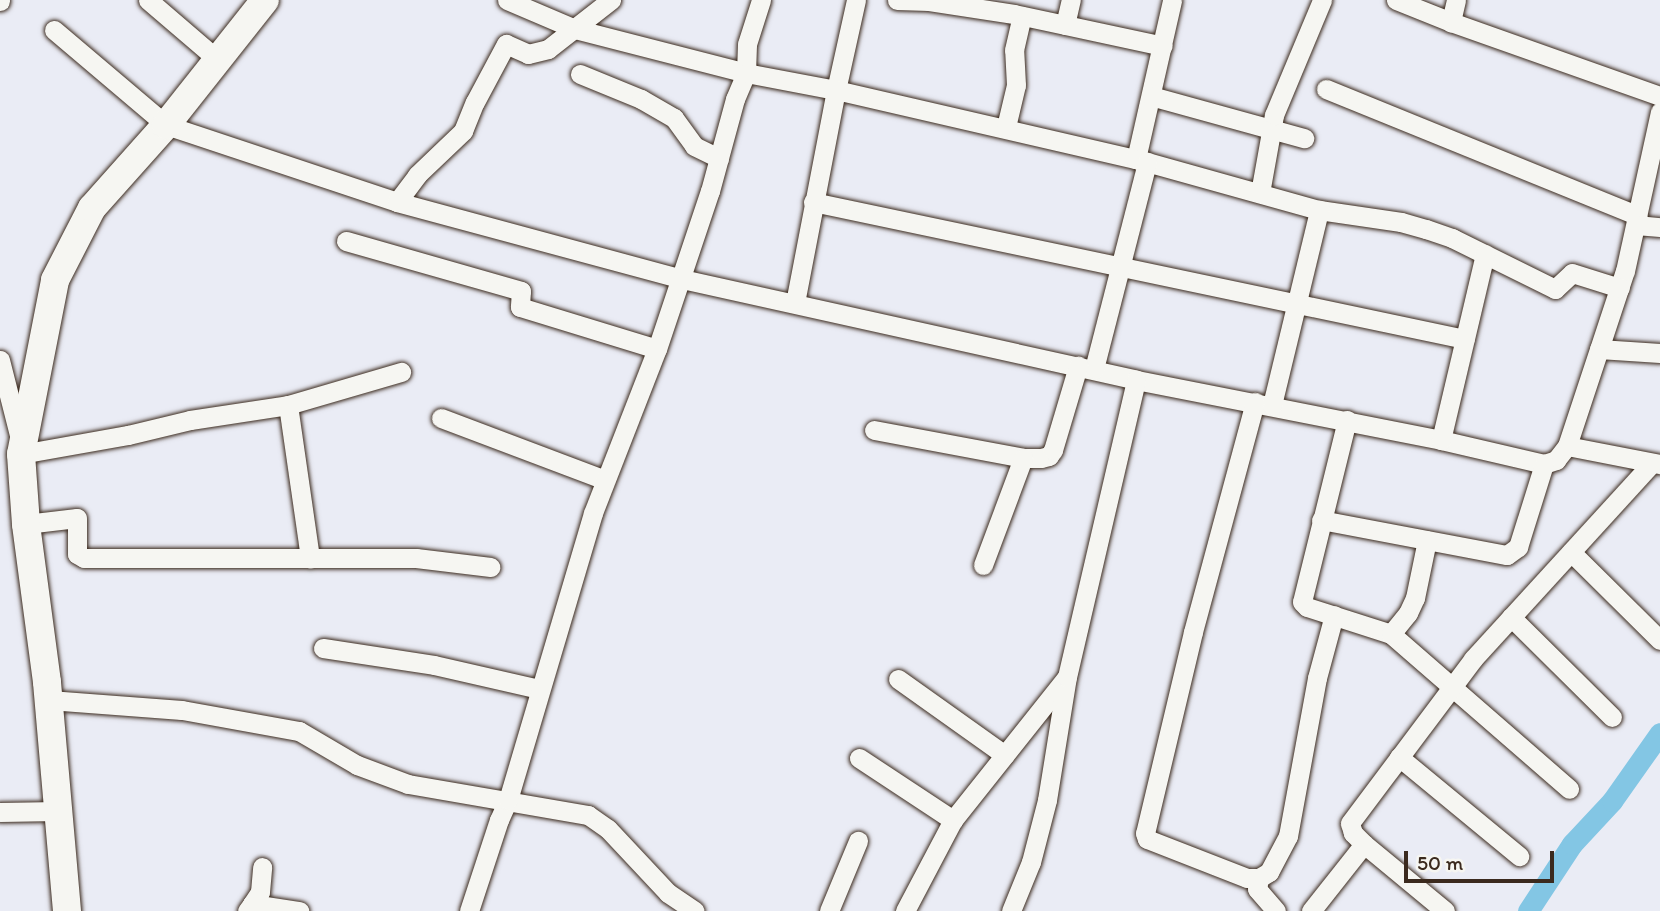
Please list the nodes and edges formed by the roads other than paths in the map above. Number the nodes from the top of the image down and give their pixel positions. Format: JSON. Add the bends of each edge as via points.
{"nodes":[{"id":1,"x":148,"y":0,"type":"edge"},
{"id":2,"x":265,"y":0,"type":"edge"},
{"id":3,"x":507,"y":0,"type":"edge"},
{"id":4,"x":611,"y":0,"type":"edge"},
{"id":5,"x":761,"y":0,"type":"edge"},
{"id":6,"x":856,"y":0,"type":"edge"},
{"id":7,"x":897,"y":0,"type":"edge"},
{"id":8,"x":1071,"y":0,"type":"edge"},
{"id":9,"x":1172,"y":0,"type":"edge"},
{"id":10,"x":1322,"y":0,"type":"edge"},
{"id":11,"x":1396,"y":0,"type":"edge"},
{"id":12,"x":1456,"y":0,"type":"edge"},
{"id":13,"x":1023,"y":16,"type":"junction"},
{"id":14,"x":1451,"y":22,"type":"junction"},
{"id":15,"x":1065,"y":25,"type":"junction"},
{"id":16,"x":575,"y":29,"type":"junction"},
{"id":17,"x":54,"y":30,"type":"dead end"},
{"id":18,"x":1163,"y":46,"type":"junction"},
{"id":19,"x":218,"y":60,"type":"junction"},
{"id":20,"x":746,"y":73,"type":"junction"},
{"id":21,"x":580,"y":74,"type":"dead end"},
{"id":22,"x":1326,"y":89,"type":"dead end"},
{"id":23,"x":836,"y":90,"type":"junction"},
{"id":24,"x":1151,"y":96,"type":"junction"},
{"id":25,"x":1660,"y":96,"type":"edge"},
{"id":26,"x":1660,"y":112,"type":"edge"},
{"id":27,"x":166,"y":125,"type":"junction"},
{"id":28,"x":1006,"y":127,"type":"junction"},
{"id":29,"x":1271,"y":129,"type":"junction"},
{"id":30,"x":1304,"y":138,"type":"dead end"},
{"id":31,"x":719,"y":158,"type":"junction"},
{"id":32,"x":1142,"y":160,"type":"junction"},
{"id":33,"x":1259,"y":193,"type":"junction"},
{"id":34,"x":397,"y":202,"type":"junction"},
{"id":35,"x":813,"y":202,"type":"junction"},
{"id":36,"x":1319,"y":210,"type":"junction"},
{"id":37,"x":1637,"y":220,"type":"junction"},
{"id":38,"x":1660,"y":227,"type":"edge"},
{"id":39,"x":346,"y":241,"type":"dead end"},
{"id":40,"x":1485,"y":254,"type":"junction"},
{"id":41,"x":1119,"y":268,"type":"junction"},
{"id":42,"x":682,"y":279,"type":"junction"},
{"id":43,"x":1620,"y":288,"type":"junction"},
{"id":44,"x":794,"y":302,"type":"junction"},
{"id":45,"x":1296,"y":304,"type":"junction"},
{"id":46,"x":1465,"y":339,"type":"junction"},
{"id":47,"x":657,"y":349,"type":"junction"},
{"id":48,"x":1599,"y":349,"type":"junction"},
{"id":49,"x":1660,"y":354,"type":"edge"},
{"id":50,"x":0,"y":360,"type":"edge"},
{"id":51,"x":1086,"y":368,"type":"junction"},
{"id":52,"x":401,"y":372,"type":"dead end"},
{"id":53,"x":1136,"y":380,"type":"junction"},
{"id":54,"x":1263,"y":404,"type":"junction"},
{"id":55,"x":288,"y":405,"type":"junction"},
{"id":56,"x":441,"y":418,"type":"dead end"},
{"id":57,"x":1347,"y":421,"type":"junction"},
{"id":58,"x":874,"y":430,"type":"dead end"},
{"id":59,"x":1441,"y":440,"type":"junction"},
{"id":60,"x":1567,"y":446,"type":"junction"},
{"id":61,"x":21,"y":448,"type":"junction"},
{"id":62,"x":1023,"y":458,"type":"junction"},
{"id":63,"x":1544,"y":464,"type":"junction"},
{"id":64,"x":1656,"y":464,"type":"edge"},
{"id":65,"x":605,"y":480,"type":"junction"},
{"id":66,"x":1321,"y":520,"type":"junction"},
{"id":67,"x":26,"y":524,"type":"junction"},
{"id":68,"x":1427,"y":540,"type":"junction"},
{"id":69,"x":1570,"y":552,"type":"junction"},
{"id":70,"x":310,"y":558,"type":"junction"},
{"id":71,"x":983,"y":565,"type":"dead end"},
{"id":72,"x":490,"y":567,"type":"dead end"},
{"id":73,"x":1334,"y":615,"type":"junction"},
{"id":74,"x":1511,"y":617,"type":"junction"},
{"id":75,"x":1391,"y":634,"type":"junction"},
{"id":76,"x":1660,"y":640,"type":"edge"},
{"id":77,"x":323,"y":648,"type":"dead end"},
{"id":78,"x":1067,"y":677,"type":"junction"},
{"id":79,"x":898,"y":679,"type":"dead end"},
{"id":80,"x":1452,"y":686,"type":"junction"},
{"id":81,"x":540,"y":689,"type":"junction"},
{"id":82,"x":48,"y":700,"type":"junction"},
{"id":83,"x":1612,"y":716,"type":"dead end"},
{"id":84,"x":1005,"y":755,"type":"junction"},
{"id":85,"x":1399,"y":757,"type":"junction"},
{"id":86,"x":859,"y":758,"type":"dead end"},
{"id":87,"x":1569,"y":789,"type":"dead end"},
{"id":88,"x":508,"y":800,"type":"junction"},
{"id":89,"x":58,"y":811,"type":"junction"},
{"id":90,"x":0,"y":812,"type":"edge"},
{"id":91,"x":953,"y":820,"type":"junction"},
{"id":92,"x":858,"y":841,"type":"dead end"},
{"id":93,"x":1364,"y":844,"type":"junction"},
{"id":94,"x":1519,"y":856,"type":"dead end"},
{"id":95,"x":262,"y":867,"type":"dead end"},
{"id":96,"x":1259,"y":878,"type":"junction"},
{"id":97,"x":250,"y":907,"type":"edge"},
{"id":98,"x":67,"y":911,"type":"edge"},
{"id":99,"x":299,"y":911,"type":"edge"},
{"id":100,"x":469,"y":911,"type":"edge"},
{"id":101,"x":695,"y":911,"type":"edge"},
{"id":102,"x":829,"y":911,"type":"edge"},
{"id":103,"x":905,"y":911,"type":"edge"},
{"id":104,"x":1011,"y":911,"type":"edge"},
{"id":105,"x":1276,"y":911,"type":"edge"},
{"id":106,"x":1311,"y":911,"type":"edge"},
{"id":107,"x":1445,"y":911,"type":"edge"}],
"edges":[{"from":1,"to":19,"type":"street"},
{"from":2,"to":19,"type":"street"},
{"from":3,"to":16,"type":"street"},
{"from":4,"to":16,"type":"street"},
{"from":5,"to":20,"type":"street","via":[[747,44]]},
{"from":6,"to":23,"type":"street"},
{"from":7,"to":13,"type":"street"},
{"from":8,"to":15,"type":"street"},
{"from":9,"to":18,"type":"street"},
{"from":10,"to":29,"type":"street"},
{"from":11,"to":14,"type":"street"},
{"from":12,"to":14,"type":"street"},
{"from":13,"to":15,"type":"street"},
{"from":13,"to":28,"type":"street","via":[[1014,50],[1016,85]]},
{"from":14,"to":25,"type":"street"},
{"from":15,"to":18,"type":"street"},
{"from":16,"to":20,"type":"street"},
{"from":16,"to":34,"type":"street","via":[[537,54],[506,44],[463,131],[417,175]]},
{"from":17,"to":27,"type":"street"},
{"from":18,"to":24,"type":"street"},
{"from":19,"to":27,"type":"street"},
{"from":20,"to":23,"type":"street"},
{"from":20,"to":31,"type":"street"},
{"from":21,"to":31,"type":"street","via":[[674,118],[694,146]]},
{"from":22,"to":37,"type":"street"},
{"from":23,"to":28,"type":"street"},
{"from":23,"to":35,"type":"street"},
{"from":24,"to":29,"type":"street"},
{"from":24,"to":32,"type":"street"},
{"from":26,"to":37,"type":"street"},
{"from":27,"to":34,"type":"street"},
{"from":27,"to":61,"type":"street","via":[[92,208],[55,280]]},
{"from":28,"to":32,"type":"street"},
{"from":29,"to":30,"type":"street"},
{"from":29,"to":33,"type":"street"},
{"from":31,"to":42,"type":"street"},
{"from":32,"to":33,"type":"street"},
{"from":32,"to":41,"type":"street"},
{"from":33,"to":36,"type":"street"},
{"from":34,"to":42,"type":"street"},
{"from":35,"to":41,"type":"street"},
{"from":35,"to":44,"type":"street"},
{"from":36,"to":40,"type":"street","via":[[1401,222]]},
{"from":36,"to":45,"type":"street"},
{"from":37,"to":38,"type":"street"},
{"from":37,"to":43,"type":"street"},
{"from":39,"to":47,"type":"street","via":[[521,291],[520,307]]},
{"from":40,"to":43,"type":"street","via":[[1555,289],[1572,273]]},
{"from":40,"to":46,"type":"street"},
{"from":41,"to":45,"type":"street"},
{"from":41,"to":51,"type":"street"},
{"from":42,"to":44,"type":"street"},
{"from":42,"to":47,"type":"street"},
{"from":43,"to":48,"type":"street"},
{"from":44,"to":51,"type":"street"},
{"from":45,"to":46,"type":"street"},
{"from":45,"to":54,"type":"street"},
{"from":46,"to":59,"type":"street"},
{"from":47,"to":65,"type":"street"},
{"from":48,"to":49,"type":"street"},
{"from":48,"to":60,"type":"street"},
{"from":50,"to":61,"type":"street"},
{"from":51,"to":53,"type":"street"},
{"from":51,"to":62,"type":"street","via":[[1049,456]]},
{"from":52,"to":55,"type":"street"},
{"from":53,"to":54,"type":"street"},
{"from":53,"to":78,"type":"street"},
{"from":54,"to":57,"type":"street"},
{"from":54,"to":96,"type":"street","via":[[1194,632],[1145,833],[1152,843],[1247,878]]},
{"from":55,"to":61,"type":"street","via":[[128,435]]},
{"from":55,"to":70,"type":"street"},
{"from":56,"to":65,"type":"street"},
{"from":57,"to":59,"type":"street"},
{"from":57,"to":66,"type":"street"},
{"from":58,"to":62,"type":"street"},
{"from":59,"to":63,"type":"street"},
{"from":60,"to":63,"type":"street","via":[[1556,460]]},
{"from":60,"to":64,"type":"street"},
{"from":61,"to":67,"type":"street"},
{"from":62,"to":71,"type":"street"},
{"from":63,"to":68,"type":"street","via":[[1514,552],[1507,555]]},
{"from":64,"to":69,"type":"street"},
{"from":65,"to":81,"type":"street"},
{"from":66,"to":68,"type":"street"},
{"from":66,"to":73,"type":"street","via":[[1302,601]]},
{"from":67,"to":70,"type":"street","via":[[77,519],[77,554],[84,558]]},
{"from":67,"to":82,"type":"street"},
{"from":68,"to":75,"type":"street","via":[[1415,598]]},
{"from":69,"to":74,"type":"street"},
{"from":69,"to":76,"type":"street"},
{"from":70,"to":72,"type":"street","via":[[416,558]]},
{"from":73,"to":75,"type":"street"},
{"from":73,"to":96,"type":"street","via":[[1317,678],[1289,836],[1269,872]]},
{"from":74,"to":80,"type":"street"},
{"from":74,"to":83,"type":"street"},
{"from":75,"to":80,"type":"street"},
{"from":77,"to":81,"type":"street","via":[[434,665]]},
{"from":78,"to":84,"type":"street"},
{"from":78,"to":104,"type":"street","via":[[1044,812]]},
{"from":79,"to":84,"type":"street"},
{"from":80,"to":85,"type":"street"},
{"from":80,"to":87,"type":"street"},
{"from":81,"to":88,"type":"street"},
{"from":82,"to":88,"type":"street","via":[[181,710],[299,731],[357,765],[408,784]]},
{"from":82,"to":89,"type":"street"},
{"from":84,"to":91,"type":"street"},
{"from":85,"to":93,"type":"street","via":[[1350,823]]},
{"from":85,"to":94,"type":"street"},
{"from":86,"to":91,"type":"street"},
{"from":88,"to":100,"type":"street"},
{"from":88,"to":101,"type":"street","via":[[588,815],[608,829],[668,892]]},
{"from":89,"to":90,"type":"street"},
{"from":89,"to":98,"type":"street"},
{"from":91,"to":103,"type":"street"},
{"from":92,"to":102,"type":"street"},
{"from":93,"to":106,"type":"street"},
{"from":93,"to":107,"type":"street"},
{"from":95,"to":97,"type":"street","via":[[260,892]]},
{"from":96,"to":105,"type":"street","via":[[1257,889]]},
{"from":97,"to":99,"type":"street"}]}
